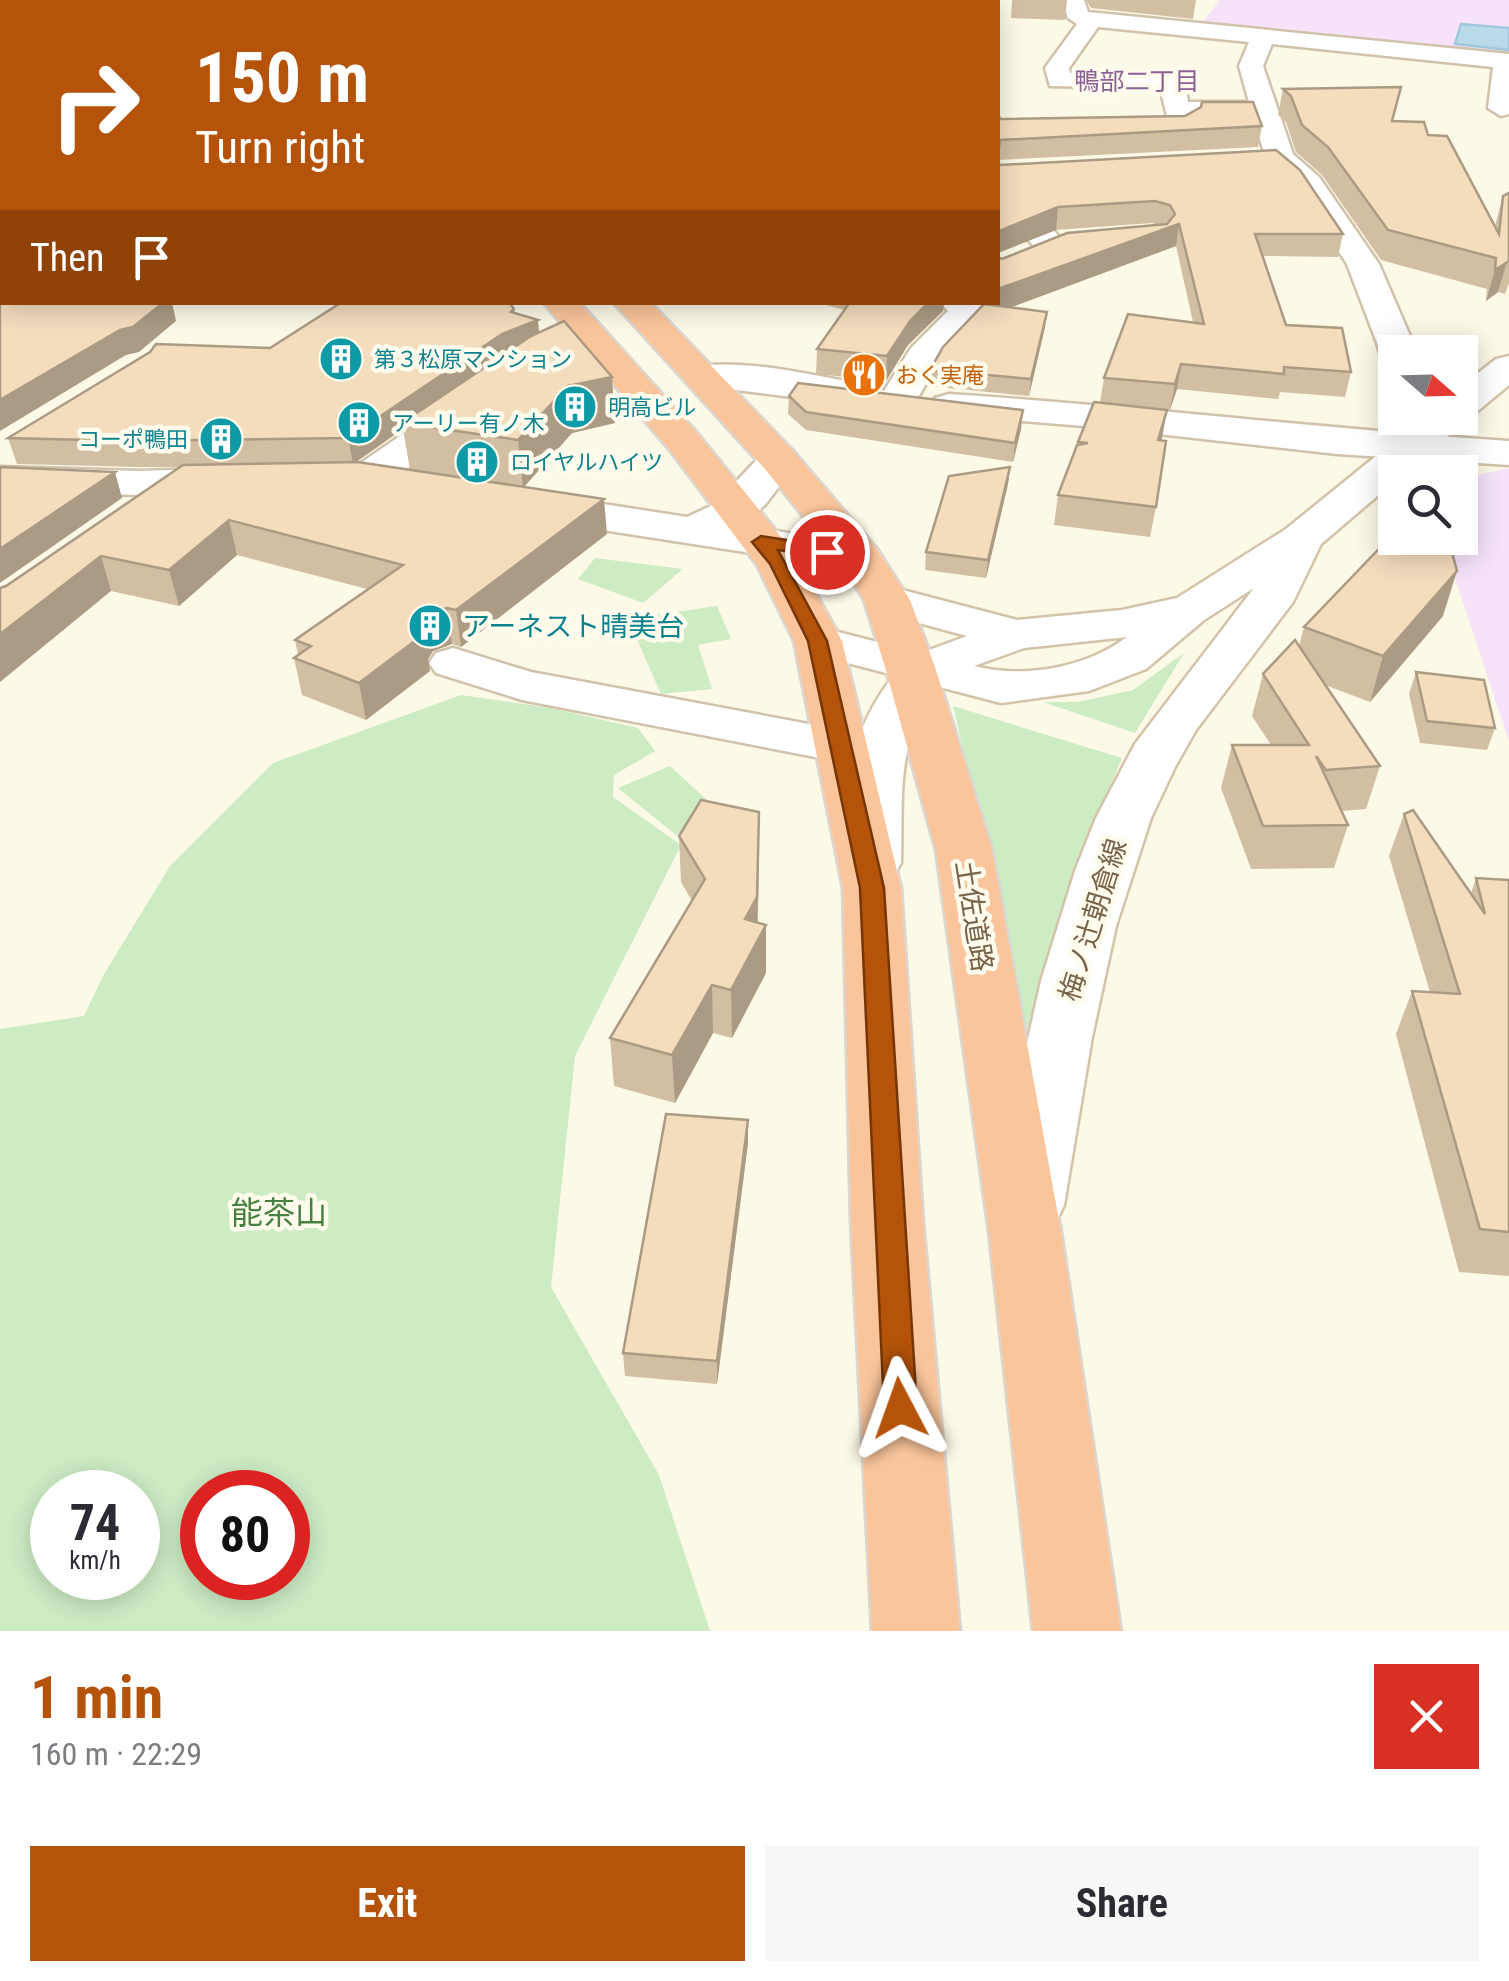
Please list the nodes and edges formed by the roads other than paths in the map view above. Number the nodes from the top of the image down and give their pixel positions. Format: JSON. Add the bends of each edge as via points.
{"nodes":[{"id":1,"x":1073,"y":0,"type":"edge"},
{"id":2,"x":1209,"y":0,"type":"edge"},
{"id":3,"x":1092,"y":19,"type":"junction"},
{"id":4,"x":1186,"y":28,"type":"junction"},
{"id":5,"x":1264,"y":36,"type":"junction"},
{"id":6,"x":1374,"y":48,"type":"junction"},
{"id":7,"x":1508,"y":61,"type":"edge"},
{"id":8,"x":1363,"y":74,"type":"dead end"},
{"id":9,"x":1501,"y":108,"type":"dead end"},
{"id":10,"x":1264,"y":110,"type":"junction"},
{"id":11,"x":1145,"y":124,"type":"edge"},
{"id":12,"x":1182,"y":124,"type":"edge"},
{"id":13,"x":1007,"y":171,"type":"edge"},
{"id":14,"x":1088,"y":240,"type":"edge"},
{"id":15,"x":1050,"y":246,"type":"junction"},
{"id":16,"x":1013,"y":262,"type":"edge"},
{"id":17,"x":563,"y":305,"type":"edge"},
{"id":18,"x":634,"y":305,"type":"edge"},
{"id":19,"x":963,"y":305,"type":"edge"},
{"id":20,"x":1389,"y":335,"type":"edge"},
{"id":21,"x":591,"y":337,"type":"junction"},
{"id":22,"x":553,"y":355,"type":"edge"},
{"id":23,"x":1509,"y":367,"type":"edge"},
{"id":24,"x":702,"y":376,"type":"junction"},
{"id":25,"x":504,"y":381,"type":"edge"},
{"id":26,"x":1478,"y":391,"type":"edge"},
{"id":27,"x":898,"y":400,"type":"junction"},
{"id":28,"x":1378,"y":434,"type":"edge"},
{"id":29,"x":1422,"y":435,"type":"edge"},
{"id":30,"x":1468,"y":435,"type":"edge"},
{"id":31,"x":1509,"y":452,"type":"edge"},
{"id":32,"x":5,"y":458,"type":"edge"},
{"id":33,"x":779,"y":460,"type":"junction"},
{"id":34,"x":704,"y":466,"type":"junction"},
{"id":35,"x":274,"y":480,"type":"edge"},
{"id":36,"x":180,"y":482,"type":"junction"},
{"id":37,"x":420,"y":488,"type":"edge"},
{"id":38,"x":496,"y":500,"type":"edge"},
{"id":39,"x":608,"y":518,"type":"junction"},
{"id":40,"x":119,"y":522,"type":"edge"},
{"id":41,"x":749,"y":527,"type":"junction"},
{"id":42,"x":1301,"y":538,"type":"junction"},
{"id":43,"x":874,"y":578,"type":"junction"},
{"id":44,"x":1192,"y":610,"type":"junction"},
{"id":45,"x":1016,"y":634,"type":"junction"},
{"id":46,"x":818,"y":641,"type":"junction"},
{"id":47,"x":453,"y":663,"type":"dead end"},
{"id":48,"x":916,"y":673,"type":"junction"},
{"id":49,"x":841,"y":746,"type":"junction"},
{"id":50,"x":872,"y":888,"type":"junction"},
{"id":51,"x":1025,"y":1232,"type":"junction"},
{"id":52,"x":916,"y":1631,"type":"edge"},
{"id":53,"x":1077,"y":1631,"type":"edge"}],
"edges":[{"from":1,"to":3,"type":"street","via":[[1078,18]]},
{"from":2,"to":4,"type":"street"},
{"from":3,"to":4,"type":"street"},
{"from":3,"to":10,"type":"street","via":[[1057,68],[1060,80],[1172,80],[1176,110]]},
{"from":4,"to":5,"type":"street"},
{"from":5,"to":6,"type":"street"},
{"from":5,"to":10,"type":"street","via":[[1242,63]]},
{"from":6,"to":7,"type":"street"},
{"from":6,"to":8,"type":"street"},
{"from":7,"to":9,"type":"street"},
{"from":10,"to":20,"type":"street","via":[[1270,159],[1308,184],[1364,264]]},
{"from":11,"to":12,"type":"street"},
{"from":13,"to":15,"type":"street"},
{"from":14,"to":15,"type":"street"},
{"from":15,"to":16,"type":"street"},
{"from":17,"to":21,"type":"highway"},
{"from":18,"to":24,"type":"highway","name":"土佐道路"},
{"from":19,"to":27,"type":"street","via":[[970,309],[924,356]]},
{"from":21,"to":22,"type":"street"},
{"from":21,"to":34,"type":"highway"},
{"from":23,"to":26,"type":"street","name":"梅ノ辻朝倉線"},
{"from":24,"to":27,"type":"street"},
{"from":24,"to":33,"type":"highway","name":"土佐道路"},
{"from":25,"to":37,"type":"street","via":[[346,480]]},
{"from":27,"to":28,"type":"street","via":[[1337,442]]},
{"from":29,"to":42,"type":"street","name":"梅ノ辻朝倉線"},
{"from":30,"to":31,"type":"street"},
{"from":32,"to":36,"type":"street"},
{"from":33,"to":41,"type":"street"},
{"from":33,"to":43,"type":"highway","name":"土佐道路"},
{"from":34,"to":39,"type":"street","via":[[680,502]]},
{"from":34,"to":41,"type":"highway"},
{"from":35,"to":36,"type":"street"},
{"from":36,"to":40,"type":"street"},
{"from":38,"to":39,"type":"street"},
{"from":39,"to":41,"type":"street","via":[[688,530]]},
{"from":41,"to":43,"type":"street"},
{"from":41,"to":46,"type":"highway","via":[[778,562]]},
{"from":42,"to":44,"type":"street","name":"梅ノ辻朝倉線"},
{"from":42,"to":51,"type":"street","name":"梅ノ辻朝倉線","via":[[1269,603],[1148,766],[1101,876],[1064,1014]]},
{"from":43,"to":45,"type":"street"},
{"from":43,"to":48,"type":"highway","name":"土佐道路"},
{"from":44,"to":45,"type":"street","name":"梅ノ辻朝倉線"},
{"from":44,"to":48,"type":"street","via":[[1129,659],[1070,680],[1001,688]]},
{"from":45,"to":48,"type":"street","name":"梅ノ辻朝倉線"},
{"from":46,"to":48,"type":"street"},
{"from":46,"to":49,"type":"highway"},
{"from":47,"to":49,"type":"street","via":[[522,685]]},
{"from":48,"to":50,"type":"street","via":[[878,753]]},
{"from":48,"to":51,"type":"highway","name":"土佐道路","via":[[964,850]]},
{"from":49,"to":50,"type":"highway"},
{"from":50,"to":52,"type":"highway"},
{"from":51,"to":53,"type":"highway","name":"土佐道路"}]}
